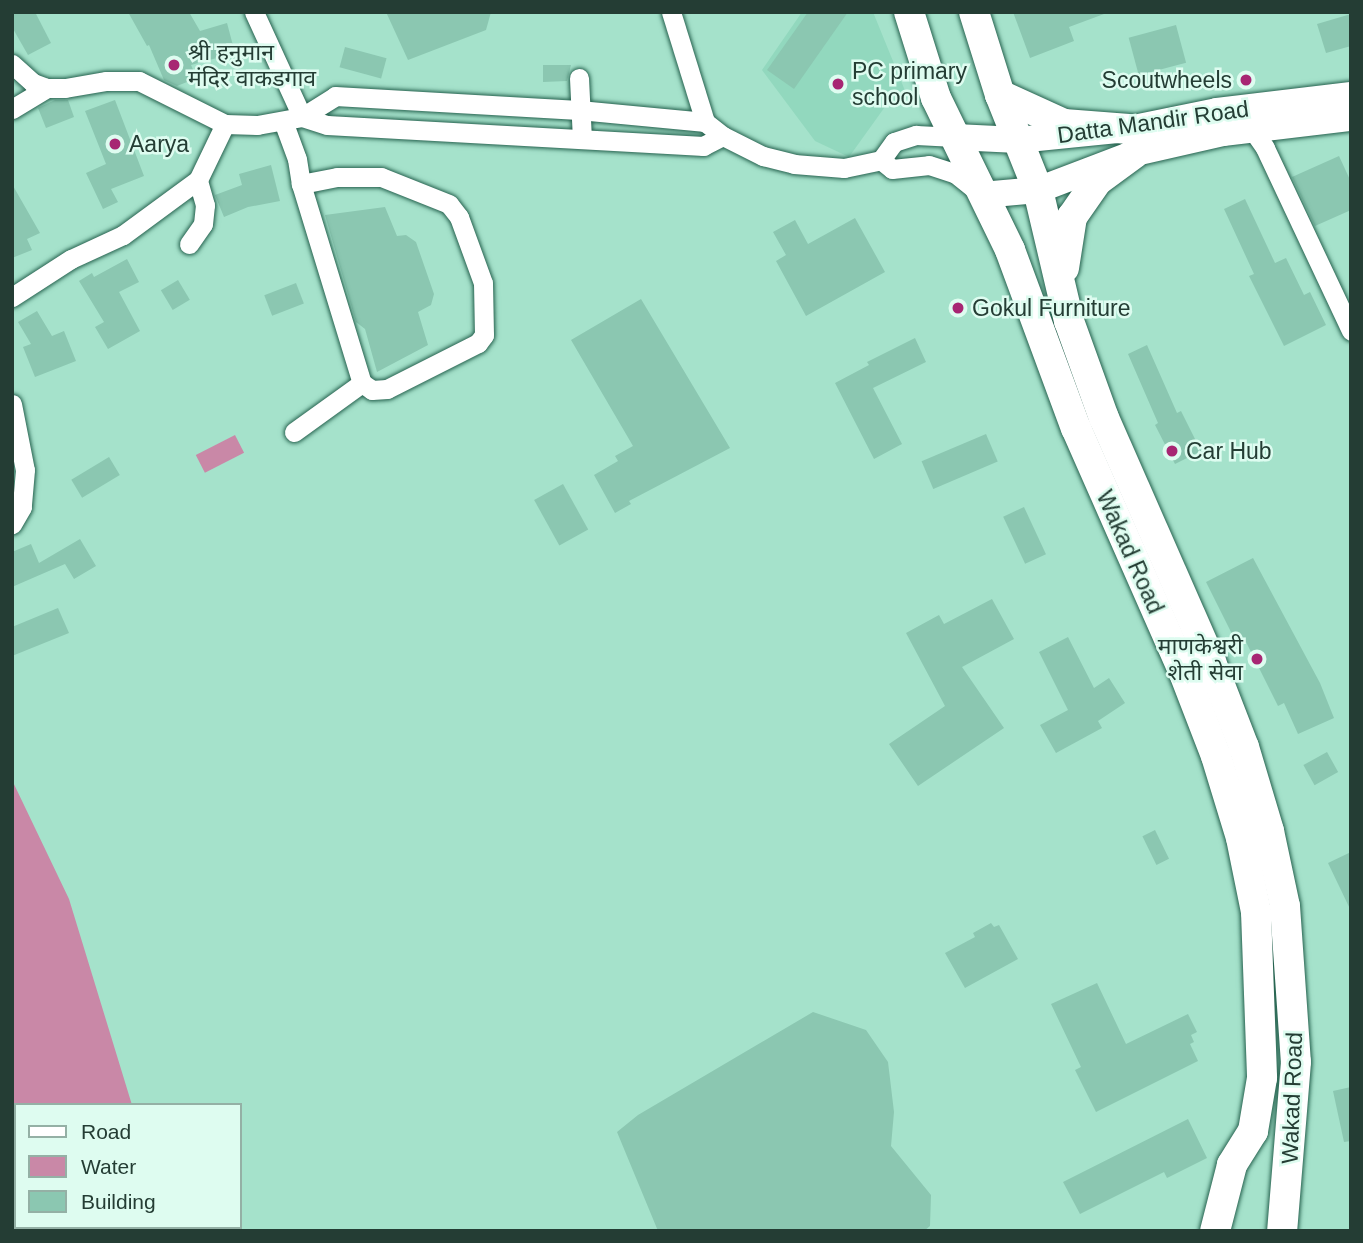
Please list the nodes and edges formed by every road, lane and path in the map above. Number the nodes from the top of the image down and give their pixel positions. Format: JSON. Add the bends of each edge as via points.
{"nodes":[{"id":1,"x":254,"y":12,"type":"edge"},
{"id":2,"x":671,"y":12,"type":"edge"},
{"id":3,"x":909,"y":12,"type":"edge"},
{"id":4,"x":974,"y":12,"type":"edge"},
{"id":5,"x":12,"y":64,"type":"edge"},
{"id":6,"x":579,"y":78,"type":"dead end"},
{"id":7,"x":47,"y":88,"type":"junction"},
{"id":8,"x":1000,"y":95,"type":"junction"},
{"id":9,"x":1351,"y":95,"type":"edge"},
{"id":10,"x":12,"y":109,"type":"edge"},
{"id":11,"x":579,"y":110,"type":"junction"},
{"id":12,"x":1351,"y":118,"type":"edge"},
{"id":13,"x":292,"y":119,"type":"junction"},
{"id":14,"x":705,"y":122,"type":"junction"},
{"id":15,"x":225,"y":124,"type":"junction"},
{"id":16,"x":1254,"y":132,"type":"junction"},
{"id":17,"x":723,"y":136,"type":"junction"},
{"id":18,"x":955,"y":137,"type":"junction"},
{"id":19,"x":582,"y":139,"type":"junction"},
{"id":20,"x":1018,"y":140,"type":"junction"},
{"id":21,"x":1132,"y":141,"type":"junction"},
{"id":22,"x":881,"y":160,"type":"junction"},
{"id":23,"x":198,"y":180,"type":"junction"},
{"id":24,"x":301,"y":184,"type":"junction"},
{"id":25,"x":1038,"y":190,"type":"junction"},
{"id":26,"x":982,"y":195,"type":"junction"},
{"id":27,"x":189,"y":244,"type":"dead end"},
{"id":28,"x":12,"y":297,"type":"edge"},
{"id":29,"x":1069,"y":321,"type":"junction"},
{"id":30,"x":1351,"y":331,"type":"edge"},
{"id":31,"x":362,"y":383,"type":"junction"},
{"id":32,"x":12,"y":404,"type":"edge"},
{"id":33,"x":294,"y":432,"type":"dead end"},
{"id":34,"x":12,"y":524,"type":"edge"},
{"id":35,"x":1215,"y":1231,"type":"edge"},
{"id":36,"x":1282,"y":1231,"type":"edge"}],
"edges":[{"from":1,"to":13,"type":"street"},
{"from":2,"to":14,"type":"street"},
{"from":3,"to":18,"type":"main road","name":"Wakad Road","via":[[936,98]]},
{"from":4,"to":8,"type":"main road","name":"Wakad Road"},
{"from":5,"to":7,"type":"street","via":[[33,83]]},
{"from":6,"to":11,"type":"street"},
{"from":7,"to":10,"type":"street"},
{"from":7,"to":15,"type":"street","via":[[139,80]]},
{"from":8,"to":20,"type":"main road","name":"Wakad Road"},
{"from":8,"to":21,"type":"main road","via":[[1065,124]]},
{"from":9,"to":21,"type":"main road","name":"Datta Mandir Road","via":[[1217,111]]},
{"from":11,"to":13,"type":"street","via":[[335,96]]},
{"from":11,"to":14,"type":"street"},
{"from":11,"to":19,"type":"street"},
{"from":12,"to":16,"type":"main road","name":"Datta Mandir Road"},
{"from":13,"to":15,"type":"street"},
{"from":13,"to":19,"type":"street","via":[[327,125]]},
{"from":13,"to":24,"type":"street"},
{"from":14,"to":17,"type":"street"},
{"from":15,"to":23,"type":"street"},
{"from":16,"to":21,"type":"main road","name":"Datta Mandir Road"},
{"from":16,"to":30,"type":"street"},
{"from":17,"to":19,"type":"street","via":[[703,146]]},
{"from":17,"to":22,"type":"street","via":[[763,156],[794,164],[844,168]]},
{"from":18,"to":20,"type":"main road","name":"Datta Mandir Road"},
{"from":18,"to":22,"type":"street","via":[[916,135],[894,142]]},
{"from":18,"to":26,"type":"main road","name":"Wakad Road"},
{"from":20,"to":21,"type":"main road","name":"Datta Mandir Road"},
{"from":20,"to":25,"type":"main road","name":"Wakad Road"},
{"from":21,"to":25,"type":"main road","name":"Datta Mandir Road"},
{"from":21,"to":29,"type":"main road","via":[[1072,217],[1064,272]]},
{"from":22,"to":26,"type":"street","via":[[892,169],[929,165],[956,174]]},
{"from":23,"to":27,"type":"street","via":[[205,205],[203,224]]},
{"from":23,"to":28,"type":"street","via":[[123,235],[71,260]]},
{"from":24,"to":31,"type":"street"},
{"from":24,"to":31,"type":"street","via":[[337,177],[381,177],[449,204],[483,283],[484,335],[478,343],[387,389],[372,390]]},
{"from":25,"to":26,"type":"main road","name":"Datta Mandir Road"},
{"from":25,"to":29,"type":"main road","name":"Wakad Road"},
{"from":26,"to":35,"type":"main road","name":"Wakad Road","via":[[1010,250],[1081,441],[1184,673],[1241,838],[1256,912],[1262,1078],[1253,1131],[1233,1165]]},
{"from":29,"to":36,"type":"main road","name":"Wakad Road","via":[[1104,418],[1211,662],[1244,747],[1269,831],[1285,906],[1296,1062]]},
{"from":31,"to":33,"type":"street"},
{"from":32,"to":34,"type":"street","via":[[25,470],[22,507]]}]}
